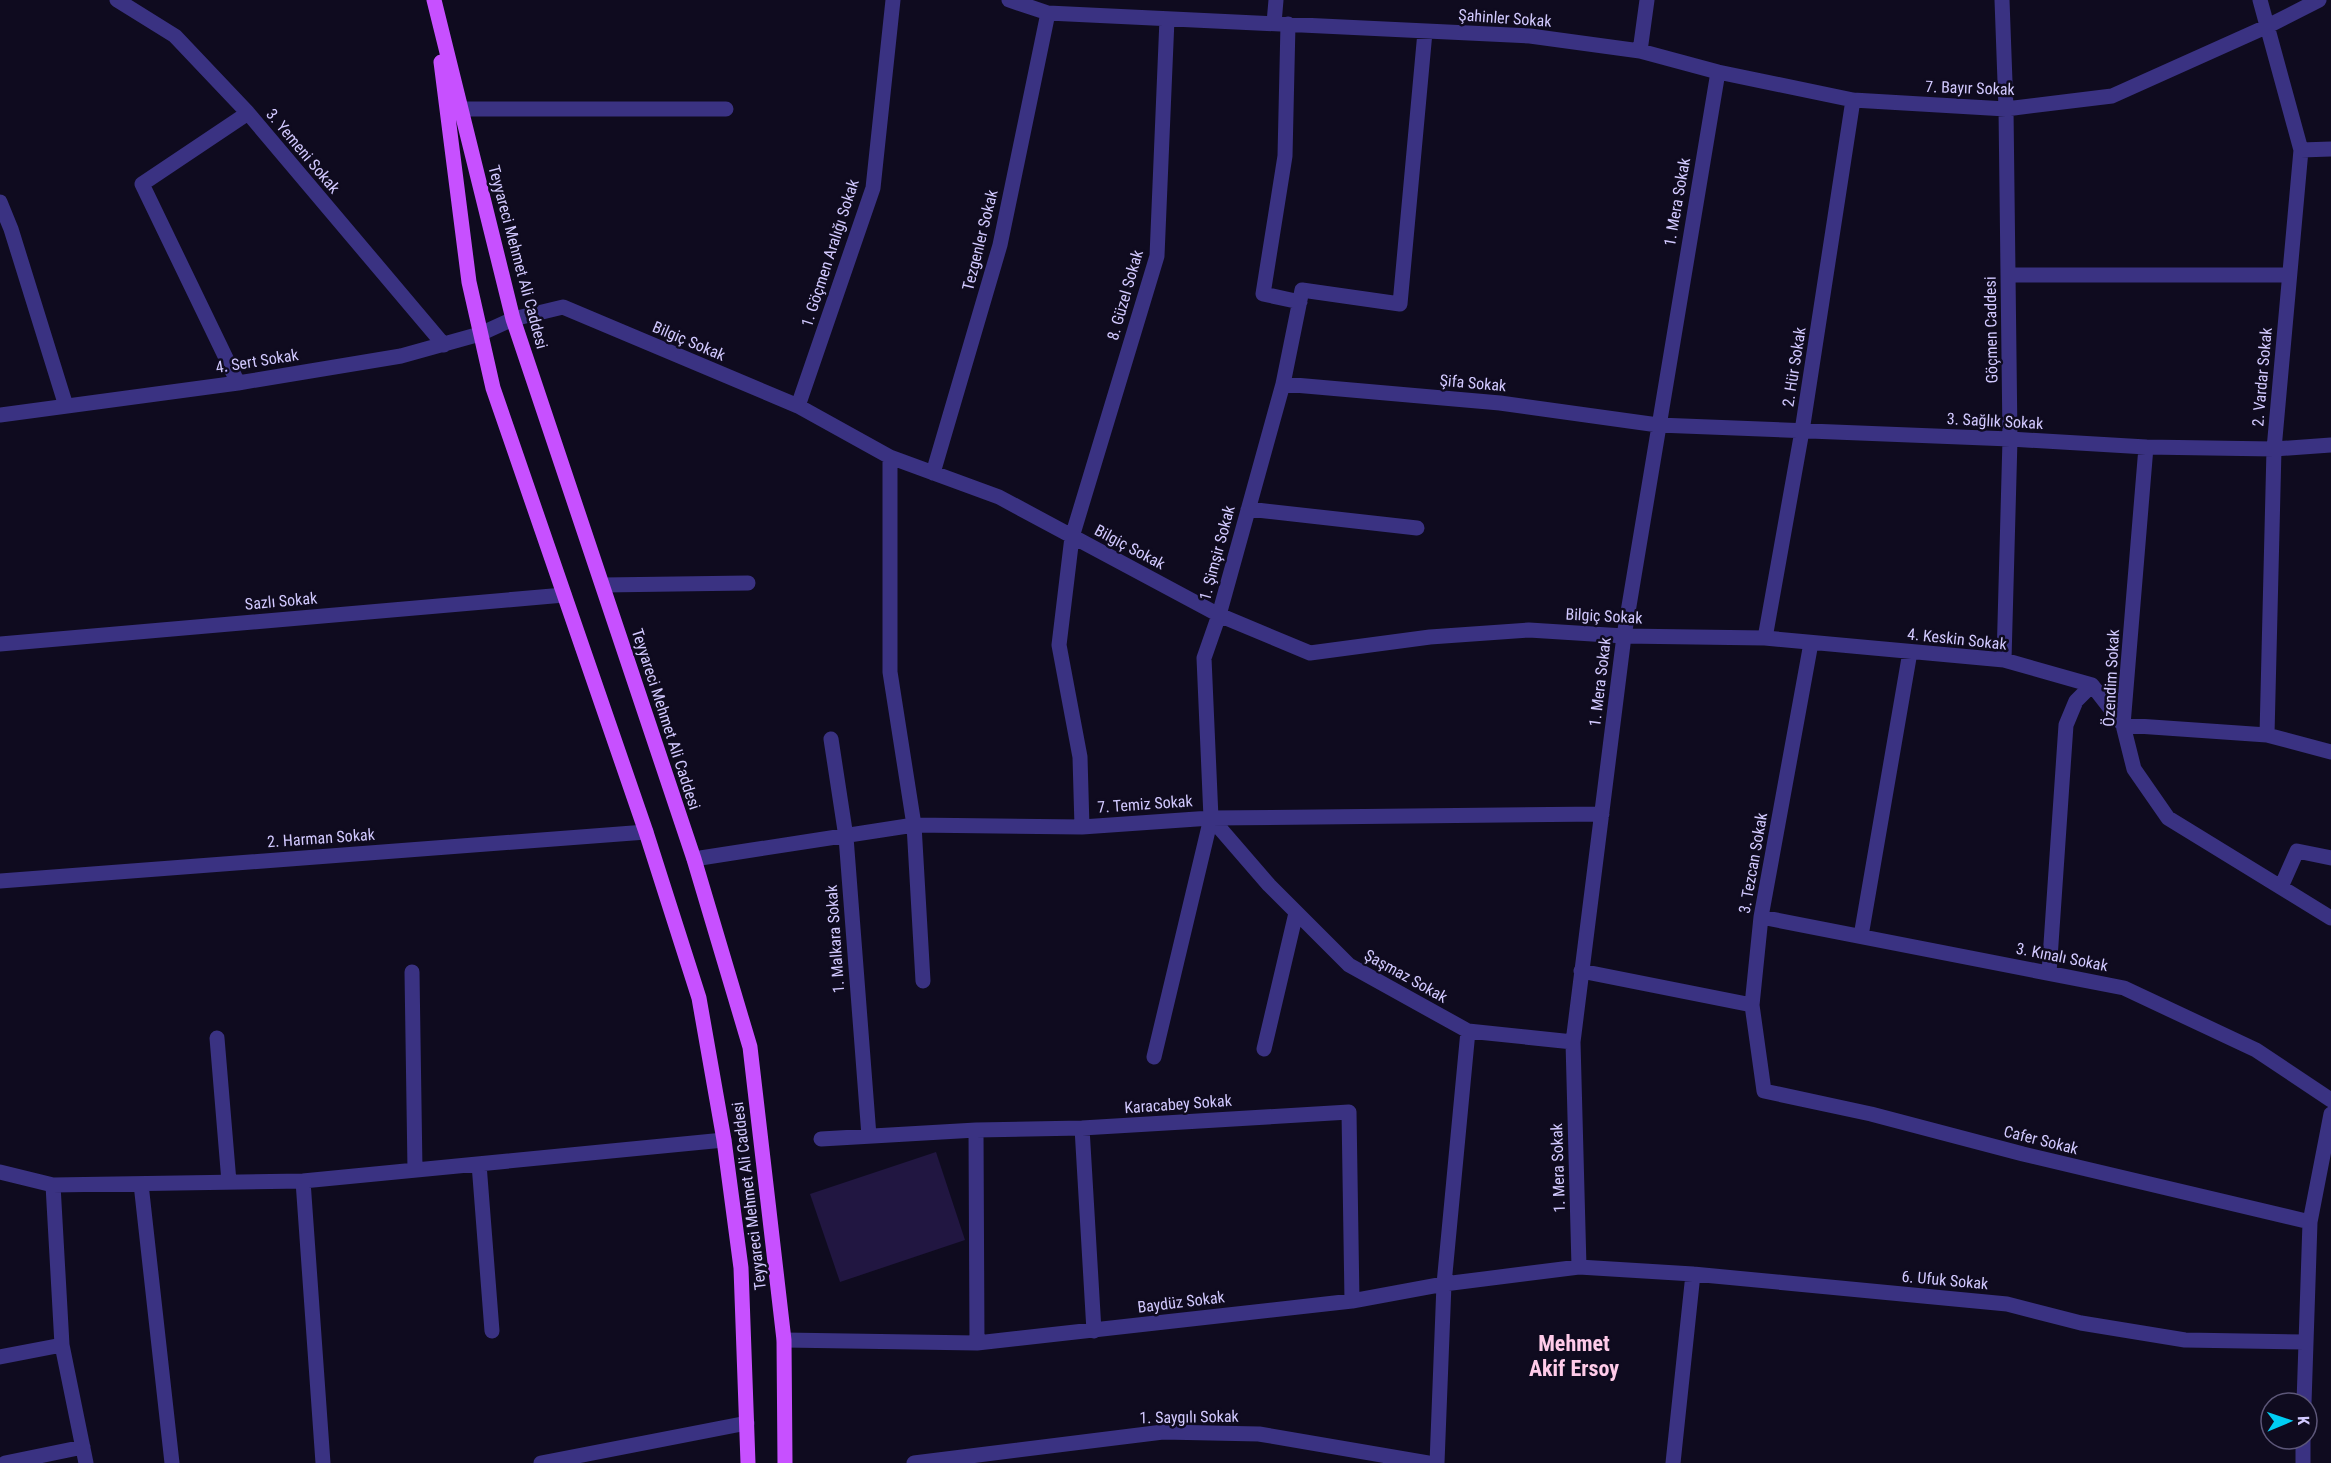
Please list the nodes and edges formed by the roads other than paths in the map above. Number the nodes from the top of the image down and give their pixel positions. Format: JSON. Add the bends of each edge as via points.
{"nodes":[{"id":1,"x":117,"y":0,"type":"edge"},
{"id":2,"x":434,"y":0,"type":"edge"},
{"id":3,"x":894,"y":0,"type":"edge"},
{"id":4,"x":1009,"y":0,"type":"edge"},
{"id":5,"x":1276,"y":0,"type":"edge"},
{"id":6,"x":1647,"y":0,"type":"edge"},
{"id":7,"x":2002,"y":0,"type":"edge"},
{"id":8,"x":2260,"y":0,"type":"edge"},
{"id":9,"x":2319,"y":0,"type":"edge"},
{"id":10,"x":1095,"y":7,"type":"edge"},
{"id":11,"x":1048,"y":13,"type":"junction"},
{"id":12,"x":1167,"y":19,"type":"junction"},
{"id":13,"x":1281,"y":24,"type":"junction"},
{"id":14,"x":2268,"y":26,"type":"junction"},
{"id":15,"x":1425,"y":32,"type":"junction"},
{"id":16,"x":1640,"y":51,"type":"junction"},
{"id":17,"x":1718,"y":72,"type":"junction"},
{"id":18,"x":1853,"y":100,"type":"junction"},
{"id":19,"x":461,"y":109,"type":"junction"},
{"id":20,"x":726,"y":109,"type":"dead end"},
{"id":21,"x":2006,"y":109,"type":"junction"},
{"id":22,"x":248,"y":113,"type":"junction"},
{"id":23,"x":2331,"y":149,"type":"edge"},
{"id":24,"x":2301,"y":150,"type":"junction"},
{"id":25,"x":0,"y":202,"type":"edge"},
{"id":26,"x":2008,"y":275,"type":"junction"},
{"id":27,"x":2289,"y":275,"type":"junction"},
{"id":28,"x":1301,"y":296,"type":"junction"},
{"id":29,"x":513,"y":319,"type":"junction"},
{"id":30,"x":480,"y":334,"type":"junction"},
{"id":31,"x":444,"y":345,"type":"junction"},
{"id":32,"x":238,"y":383,"type":"junction"},
{"id":33,"x":1283,"y":384,"type":"junction"},
{"id":34,"x":66,"y":406,"type":"junction"},
{"id":35,"x":798,"y":406,"type":"junction"},
{"id":36,"x":0,"y":415,"type":"edge"},
{"id":37,"x":1658,"y":425,"type":"junction"},
{"id":38,"x":1802,"y":431,"type":"junction"},
{"id":39,"x":2010,"y":439,"type":"junction"},
{"id":40,"x":2331,"y":445,"type":"edge"},
{"id":41,"x":2146,"y":447,"type":"junction"},
{"id":42,"x":2274,"y":449,"type":"junction"},
{"id":43,"x":890,"y":457,"type":"junction"},
{"id":44,"x":933,"y":473,"type":"junction"},
{"id":45,"x":1248,"y":509,"type":"junction"},
{"id":46,"x":1417,"y":528,"type":"dead end"},
{"id":47,"x":1072,"y":537,"type":"junction"},
{"id":48,"x":748,"y":583,"type":"dead end"},
{"id":49,"x":603,"y":585,"type":"junction"},
{"id":50,"x":564,"y":595,"type":"junction"},
{"id":51,"x":1219,"y":615,"type":"junction"},
{"id":52,"x":1624,"y":636,"type":"junction"},
{"id":53,"x":1765,"y":638,"type":"junction"},
{"id":54,"x":1811,"y":643,"type":"junction"},
{"id":55,"x":0,"y":644,"type":"edge"},
{"id":56,"x":1910,"y":652,"type":"junction"},
{"id":57,"x":2004,"y":660,"type":"junction"},
{"id":58,"x":2092,"y":685,"type":"junction"},
{"id":59,"x":2123,"y":725,"type":"junction"},
{"id":60,"x":2266,"y":735,"type":"junction"},
{"id":61,"x":831,"y":740,"type":"dead end"},
{"id":62,"x":2331,"y":752,"type":"edge"},
{"id":63,"x":1602,"y":814,"type":"junction"},
{"id":64,"x":1212,"y":818,"type":"junction"},
{"id":65,"x":914,"y":825,"type":"junction"},
{"id":66,"x":1082,"y":827,"type":"junction"},
{"id":67,"x":646,"y":832,"type":"junction"},
{"id":68,"x":846,"y":837,"type":"junction"},
{"id":69,"x":2331,"y":858,"type":"edge"},
{"id":70,"x":694,"y":859,"type":"junction"},
{"id":71,"x":0,"y":881,"type":"edge"},
{"id":72,"x":2281,"y":886,"type":"junction"},
{"id":73,"x":1296,"y":913,"type":"junction"},
{"id":74,"x":1761,"y":917,"type":"junction"},
{"id":75,"x":2331,"y":918,"type":"edge"},
{"id":76,"x":1861,"y":936,"type":"junction"},
{"id":77,"x":1581,"y":971,"type":"junction"},
{"id":78,"x":412,"y":972,"type":"dead end"},
{"id":79,"x":2049,"y":973,"type":"junction"},
{"id":80,"x":923,"y":981,"type":"dead end"},
{"id":81,"x":1752,"y":1005,"type":"junction"},
{"id":82,"x":1468,"y":1031,"type":"junction"},
{"id":83,"x":217,"y":1038,"type":"dead end"},
{"id":84,"x":1573,"y":1042,"type":"junction"},
{"id":85,"x":1264,"y":1049,"type":"dead end"},
{"id":86,"x":1154,"y":1057,"type":"dead end"},
{"id":87,"x":1764,"y":1091,"type":"joint"},
{"id":88,"x":2331,"y":1101,"type":"edge"},
{"id":89,"x":2331,"y":1114,"type":"edge"},
{"id":90,"x":1082,"y":1128,"type":"junction"},
{"id":91,"x":976,"y":1130,"type":"junction"},
{"id":92,"x":869,"y":1136,"type":"junction"},
{"id":93,"x":821,"y":1139,"type":"dead end"},
{"id":94,"x":724,"y":1140,"type":"junction"},
{"id":95,"x":479,"y":1164,"type":"junction"},
{"id":96,"x":416,"y":1170,"type":"junction"},
{"id":97,"x":0,"y":1172,"type":"edge"},
{"id":98,"x":303,"y":1181,"type":"junction"},
{"id":99,"x":229,"y":1182,"type":"junction"},
{"id":100,"x":141,"y":1184,"type":"junction"},
{"id":101,"x":53,"y":1185,"type":"junction"},
{"id":102,"x":2310,"y":1222,"type":"junction"},
{"id":103,"x":1579,"y":1267,"type":"junction"},
{"id":104,"x":1693,"y":1274,"type":"junction"},
{"id":105,"x":1444,"y":1284,"type":"junction"},
{"id":106,"x":1352,"y":1301,"type":"junction"},
{"id":107,"x":1094,"y":1330,"type":"junction"},
{"id":108,"x":492,"y":1331,"type":"dead end"},
{"id":109,"x":784,"y":1340,"type":"junction"},
{"id":110,"x":2305,"y":1342,"type":"junction"},
{"id":111,"x":977,"y":1343,"type":"junction"},
{"id":112,"x":62,"y":1345,"type":"junction"},
{"id":113,"x":0,"y":1357,"type":"edge"},
{"id":114,"x":2304,"y":1391,"type":"edge"},
{"id":115,"x":747,"y":1423,"type":"junction"},
{"id":116,"x":82,"y":1447,"type":"junction"},
{"id":117,"x":5,"y":1463,"type":"edge"},
{"id":118,"x":86,"y":1463,"type":"edge"},
{"id":119,"x":172,"y":1463,"type":"edge"},
{"id":120,"x":322,"y":1463,"type":"edge"},
{"id":121,"x":541,"y":1463,"type":"edge"},
{"id":122,"x":747,"y":1463,"type":"edge"},
{"id":123,"x":785,"y":1463,"type":"edge"},
{"id":124,"x":914,"y":1463,"type":"edge"},
{"id":125,"x":1428,"y":1463,"type":"edge"},
{"id":126,"x":1437,"y":1463,"type":"edge"},
{"id":127,"x":1673,"y":1463,"type":"edge"}],
"edges":[{"from":1,"to":22,"type":"street","name":"3. Yemeni Sokak","via":[[175,36]]},
{"from":2,"to":19,"type":"main road","name":"Teyyareci Mehmet Ali Caddesi"},
{"from":2,"to":30,"type":"main road","name":"Teyyareci Mehmet Ali Caddesi","via":[[469,282]]},
{"from":3,"to":35,"type":"street","name":"1. Göçmen Aralığı Sokak","via":[[873,188]]},
{"from":4,"to":11,"type":"street","name":"Şahinler Sokak"},
{"from":5,"to":13,"type":"street"},
{"from":6,"to":16,"type":"street"},
{"from":7,"to":21,"type":"street","name":"Göçmen Caddesi"},
{"from":8,"to":14,"type":"street","name":"2. Vardar Sokak"},
{"from":9,"to":14,"type":"street","name":"7. Bayır Sokak"},
{"from":10,"to":11,"type":"street","name":"Şahinler Sokak"},
{"from":10,"to":12,"type":"street","name":"Şahinler Sokak"},
{"from":11,"to":44,"type":"street","name":"Tezgenler Sokak","via":[[1000,245]]},
{"from":12,"to":13,"type":"street","name":"Şahinler Sokak"},
{"from":12,"to":47,"type":"street","name":"8. Güzel Sokak","via":[[1157,256]]},
{"from":13,"to":15,"type":"street","name":"Şahinler Sokak"},
{"from":13,"to":28,"type":"street","via":[[1285,156],[1263,294]]},
{"from":14,"to":21,"type":"street","name":"7. Bayır Sokak","via":[[2112,96]]},
{"from":14,"to":24,"type":"street","name":"2. Vardar Sokak"},
{"from":15,"to":16,"type":"street","name":"Şahinler Sokak","via":[[1530,36]]},
{"from":15,"to":28,"type":"street","via":[[1400,304]]},
{"from":16,"to":17,"type":"street","name":"7. Bayır Sokak"},
{"from":17,"to":18,"type":"street","name":"7. Bayır Sokak"},
{"from":17,"to":37,"type":"street","name":"1. Mera Sokak"},
{"from":18,"to":21,"type":"street","name":"7. Bayır Sokak"},
{"from":18,"to":38,"type":"street","name":"2. Hür Sokak"},
{"from":19,"to":20,"type":"street"},
{"from":19,"to":29,"type":"main road","name":"Teyyareci Mehmet Ali Caddesi"},
{"from":21,"to":26,"type":"street","name":"Göçmen Caddesi"},
{"from":22,"to":31,"type":"street","name":"3. Yemeni Sokak"},
{"from":22,"to":32,"type":"street","via":[[142,184]]},
{"from":23,"to":24,"type":"street"},
{"from":24,"to":27,"type":"street","name":"2. Vardar Sokak"},
{"from":25,"to":34,"type":"street"},
{"from":26,"to":27,"type":"street"},
{"from":26,"to":39,"type":"street","name":"Göçmen Caddesi"},
{"from":27,"to":42,"type":"street","name":"2. Vardar Sokak"},
{"from":28,"to":33,"type":"street","name":"1. Şimşir Sokak"},
{"from":29,"to":30,"type":"street","name":"4. Sert Sokak"},
{"from":29,"to":35,"type":"street","name":"Bilgiç Sokak","via":[[562,307]]},
{"from":29,"to":49,"type":"main road","name":"Teyyareci Mehmet Ali Caddesi"},
{"from":30,"to":31,"type":"street","name":"4. Sert Sokak"},
{"from":30,"to":50,"type":"main road","name":"Teyyareci Mehmet Ali Caddesi","via":[[493,388]]},
{"from":31,"to":32,"type":"street","name":"4. Sert Sokak","via":[[401,356]]},
{"from":32,"to":34,"type":"street","name":"4. Sert Sokak"},
{"from":33,"to":37,"type":"street","name":"Şifa Sokak","via":[[1500,403]]},
{"from":33,"to":45,"type":"street","name":"1. Şimşir Sokak"},
{"from":34,"to":36,"type":"street","name":"4. Sert Sokak"},
{"from":35,"to":43,"type":"street","name":"Bilgiç Sokak"},
{"from":37,"to":38,"type":"street","name":"3. Sağlık Sokak"},
{"from":37,"to":52,"type":"street","name":"1. Mera Sokak"},
{"from":38,"to":39,"type":"street","name":"3. Sağlık Sokak"},
{"from":38,"to":53,"type":"street","name":"2. Hür Sokak"},
{"from":39,"to":41,"type":"street","name":"3. Sağlık Sokak"},
{"from":39,"to":57,"type":"street","name":"Göçmen Caddesi"},
{"from":40,"to":42,"type":"street","name":"3. Sağlık Sokak"},
{"from":41,"to":42,"type":"street","name":"3. Sağlık Sokak"},
{"from":41,"to":59,"type":"street","name":"Özendim Sokak"},
{"from":42,"to":60,"type":"street","name":"2. Vardar Sokak"},
{"from":43,"to":44,"type":"street","name":"Bilgiç Sokak"},
{"from":43,"to":65,"type":"street","via":[[890,672]]},
{"from":44,"to":47,"type":"street","name":"Bilgiç Sokak","via":[[999,497]]},
{"from":45,"to":46,"type":"street"},
{"from":45,"to":51,"type":"street","name":"1. Şimşir Sokak"},
{"from":47,"to":51,"type":"street","name":"Bilgiç Sokak"},
{"from":47,"to":66,"type":"street","name":"8. Güzel Sokak","via":[[1059,645],[1080,757]]},
{"from":48,"to":49,"type":"street"},
{"from":49,"to":70,"type":"main road","name":"Teyyareci Mehmet Ali Caddesi"},
{"from":50,"to":55,"type":"street","name":"Sazlı Sokak"},
{"from":50,"to":67,"type":"main road","name":"Teyyareci Mehmet Ali Caddesi"},
{"from":51,"to":52,"type":"street","name":"Bilgiç Sokak","via":[[1310,653],[1430,637],[1529,630]]},
{"from":51,"to":64,"type":"street","name":"1. Şimşir Sokak","via":[[1204,658]]},
{"from":52,"to":53,"type":"street","name":"Bilgiç Sokak"},
{"from":52,"to":63,"type":"street","name":"1. Mera Sokak"},
{"from":53,"to":54,"type":"street","name":"4. Keskin Sokak"},
{"from":54,"to":56,"type":"street","name":"4. Keskin Sokak"},
{"from":54,"to":74,"type":"street","name":"3. Tezcan Sokak"},
{"from":56,"to":57,"type":"street","name":"4. Keskin Sokak"},
{"from":56,"to":76,"type":"street"},
{"from":57,"to":58,"type":"street","name":"4. Keskin Sokak"},
{"from":58,"to":59,"type":"street"},
{"from":58,"to":79,"type":"street","via":[[2076,701],[2066,725]]},
{"from":59,"to":60,"type":"street"},
{"from":59,"to":72,"type":"street","name":"Özendim Sokak","via":[[2134,769],[2168,818]]},
{"from":60,"to":62,"type":"street"},
{"from":61,"to":68,"type":"street","name":"1. Malkara Sokak"},
{"from":63,"to":64,"type":"street","name":"7. Temiz Sokak"},
{"from":63,"to":77,"type":"street","name":"1. Mera Sokak"},
{"from":64,"to":66,"type":"street","name":"7. Temiz Sokak"},
{"from":64,"to":73,"type":"street","name":"Şaşmaz Sokak"},
{"from":64,"to":86,"type":"street","name":"1. Şimşir Sokak"},
{"from":65,"to":66,"type":"street","name":"7. Temiz Sokak"},
{"from":65,"to":68,"type":"street","name":"7. Temiz Sokak"},
{"from":65,"to":80,"type":"street"},
{"from":67,"to":71,"type":"street","name":"2. Harman Sokak"},
{"from":67,"to":94,"type":"main road","name":"Teyyareci Mehmet Ali Caddesi","via":[[699,998]]},
{"from":68,"to":70,"type":"street","name":"7. Temiz Sokak"},
{"from":68,"to":92,"type":"street","name":"1. Malkara Sokak"},
{"from":69,"to":72,"type":"street","via":[[2297,851]]},
{"from":70,"to":109,"type":"main road","name":"Teyyareci Mehmet Ali Caddesi","via":[[750,1047]]},
{"from":72,"to":75,"type":"street","name":"Özendim Sokak"},
{"from":73,"to":82,"type":"street","name":"Şaşmaz Sokak","via":[[1349,965]]},
{"from":73,"to":85,"type":"street"},
{"from":74,"to":76,"type":"street","name":"3. Kınalı Sokak"},
{"from":74,"to":81,"type":"street","name":"3. Tezcan Sokak"},
{"from":76,"to":79,"type":"street","name":"3. Kınalı Sokak"},
{"from":77,"to":81,"type":"street"},
{"from":77,"to":84,"type":"street","name":"1. Mera Sokak"},
{"from":78,"to":96,"type":"street"},
{"from":79,"to":88,"type":"street","name":"3. Kınalı Sokak","via":[[2124,988],[2256,1050]]},
{"from":81,"to":87,"type":"street","name":"3. Tezcan Sokak"},
{"from":82,"to":84,"type":"street","name":"Şaşmaz Sokak"},
{"from":82,"to":105,"type":"street"},
{"from":83,"to":99,"type":"street"},
{"from":84,"to":103,"type":"street","name":"1. Mera Sokak"},
{"from":87,"to":102,"type":"street","name":"Cafer Sokak"},
{"from":89,"to":102,"type":"street"},
{"from":90,"to":91,"type":"street","name":"Karacabey Sokak"},
{"from":90,"to":106,"type":"street","name":"Karacabey Sokak","via":[[1349,1112]]},
{"from":90,"to":107,"type":"street"},
{"from":91,"to":92,"type":"street","name":"Karacabey Sokak"},
{"from":91,"to":111,"type":"street"},
{"from":92,"to":93,"type":"street","name":"Karacabey Sokak"},
{"from":94,"to":95,"type":"street"},
{"from":94,"to":115,"type":"main road","name":"Teyyareci Mehmet Ali Caddesi","via":[[741,1268]]},
{"from":95,"to":96,"type":"street"},
{"from":95,"to":108,"type":"street"},
{"from":96,"to":98,"type":"street"},
{"from":97,"to":101,"type":"street"},
{"from":98,"to":99,"type":"street"},
{"from":98,"to":120,"type":"street"},
{"from":99,"to":100,"type":"street"},
{"from":100,"to":101,"type":"street"},
{"from":100,"to":119,"type":"street"},
{"from":101,"to":112,"type":"street"},
{"from":102,"to":110,"type":"street"},
{"from":103,"to":104,"type":"street","name":"6. Ufuk Sokak"},
{"from":103,"to":105,"type":"street","name":"Baydüz Sokak"},
{"from":104,"to":110,"type":"street","name":"6. Ufuk Sokak","via":[[2007,1304],[2081,1323],[2185,1340]]},
{"from":104,"to":127,"type":"street"},
{"from":105,"to":106,"type":"street","name":"Baydüz Sokak"},
{"from":105,"to":126,"type":"street"},
{"from":106,"to":107,"type":"street","name":"Baydüz Sokak"},
{"from":107,"to":111,"type":"street","name":"Baydüz Sokak"},
{"from":109,"to":111,"type":"street","name":"Baydüz Sokak"},
{"from":109,"to":123,"type":"main road","name":"Teyyareci Mehmet Ali Caddesi"},
{"from":110,"to":114,"type":"street"},
{"from":112,"to":113,"type":"street"},
{"from":112,"to":116,"type":"street"},
{"from":115,"to":121,"type":"street"},
{"from":115,"to":122,"type":"main road","name":"Teyyareci Mehmet Ali Caddesi"},
{"from":116,"to":117,"type":"street"},
{"from":116,"to":118,"type":"street"},
{"from":124,"to":125,"type":"street","name":"1. Saygılı Sokak","via":[[1163,1432],[1259,1434]]}]}
